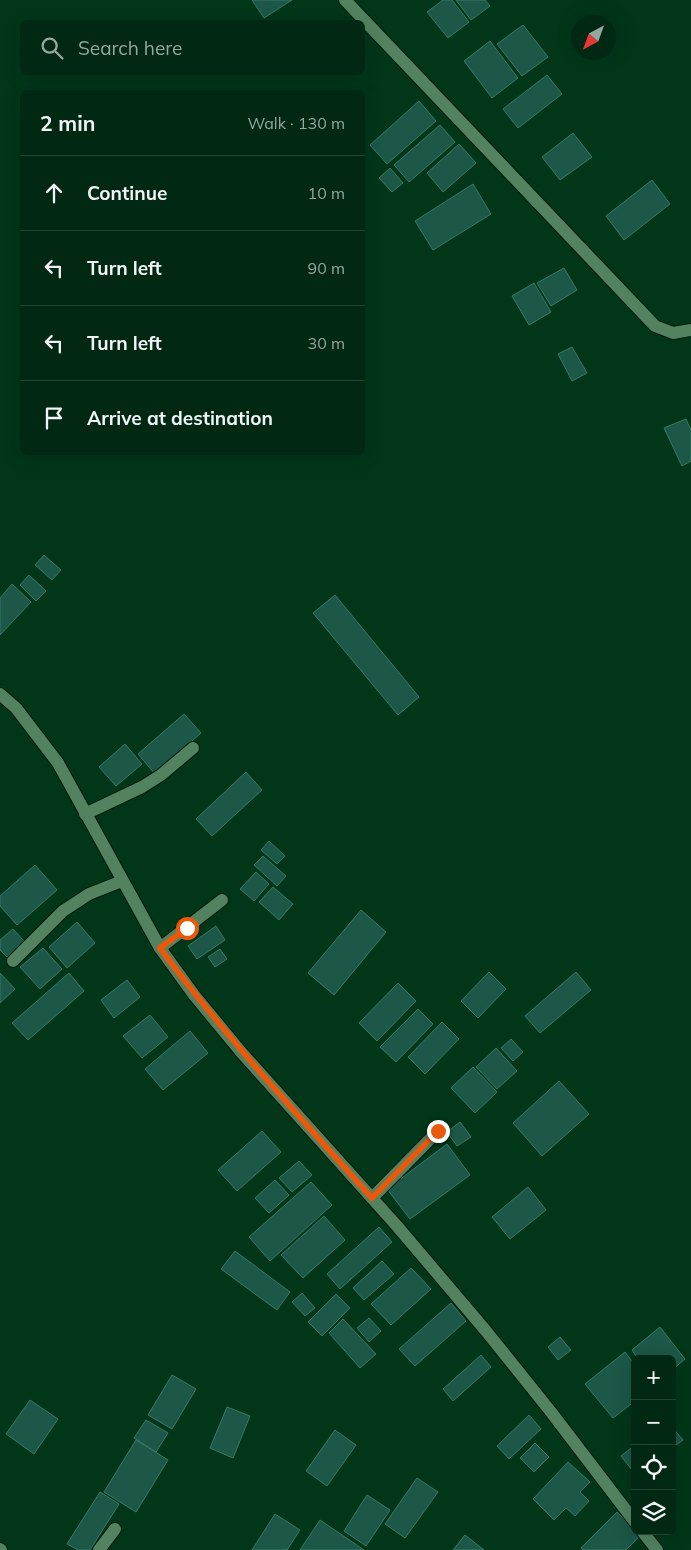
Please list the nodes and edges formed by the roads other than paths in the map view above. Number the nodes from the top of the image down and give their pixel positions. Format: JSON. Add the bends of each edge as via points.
{"nodes":[{"id":1,"x":345,"y":0,"type":"edge"},
{"id":2,"x":364,"y":20,"type":"edge"},
{"id":3,"x":365,"y":21,"type":"edge"},
{"id":4,"x":691,"y":330,"type":"edge"},
{"id":5,"x":0,"y":694,"type":"edge"},
{"id":6,"x":193,"y":748,"type":"dead end"},
{"id":7,"x":85,"y":814,"type":"junction"},
{"id":8,"x":122,"y":881,"type":"junction"},
{"id":9,"x":222,"y":900,"type":"dead end"},
{"id":10,"x":160,"y":948,"type":"junction"},
{"id":11,"x":12,"y":961,"type":"dead end"},
{"id":12,"x":438,"y":1131,"type":"dead end"},
{"id":13,"x":372,"y":1198,"type":"junction"},
{"id":14,"x":631,"y":1517,"type":"edge"},
{"id":15,"x":115,"y":1529,"type":"dead end"},
{"id":16,"x":645,"y":1535,"type":"edge"},
{"id":17,"x":99,"y":1550,"type":"edge"},
{"id":18,"x":657,"y":1550,"type":"edge"}],
"edges":[{"from":1,"to":2,"type":"street"},
{"from":3,"to":4,"type":"street","via":[[655,326],[672,333]]},
{"from":5,"to":7,"type":"street","via":[[16,708],[58,763]]},
{"from":6,"to":7,"type":"street","via":[[142,787]]},
{"from":7,"to":8,"type":"street"},
{"from":8,"to":10,"type":"street"},
{"from":8,"to":11,"type":"street","via":[[89,894],[62,911]]},
{"from":9,"to":10,"type":"street"},
{"from":10,"to":13,"type":"street","via":[[241,1052]]},
{"from":12,"to":13,"type":"street"},
{"from":13,"to":14,"type":"street","via":[[486,1331]]},
{"from":15,"to":17,"type":"street"},
{"from":16,"to":18,"type":"street"}]}
